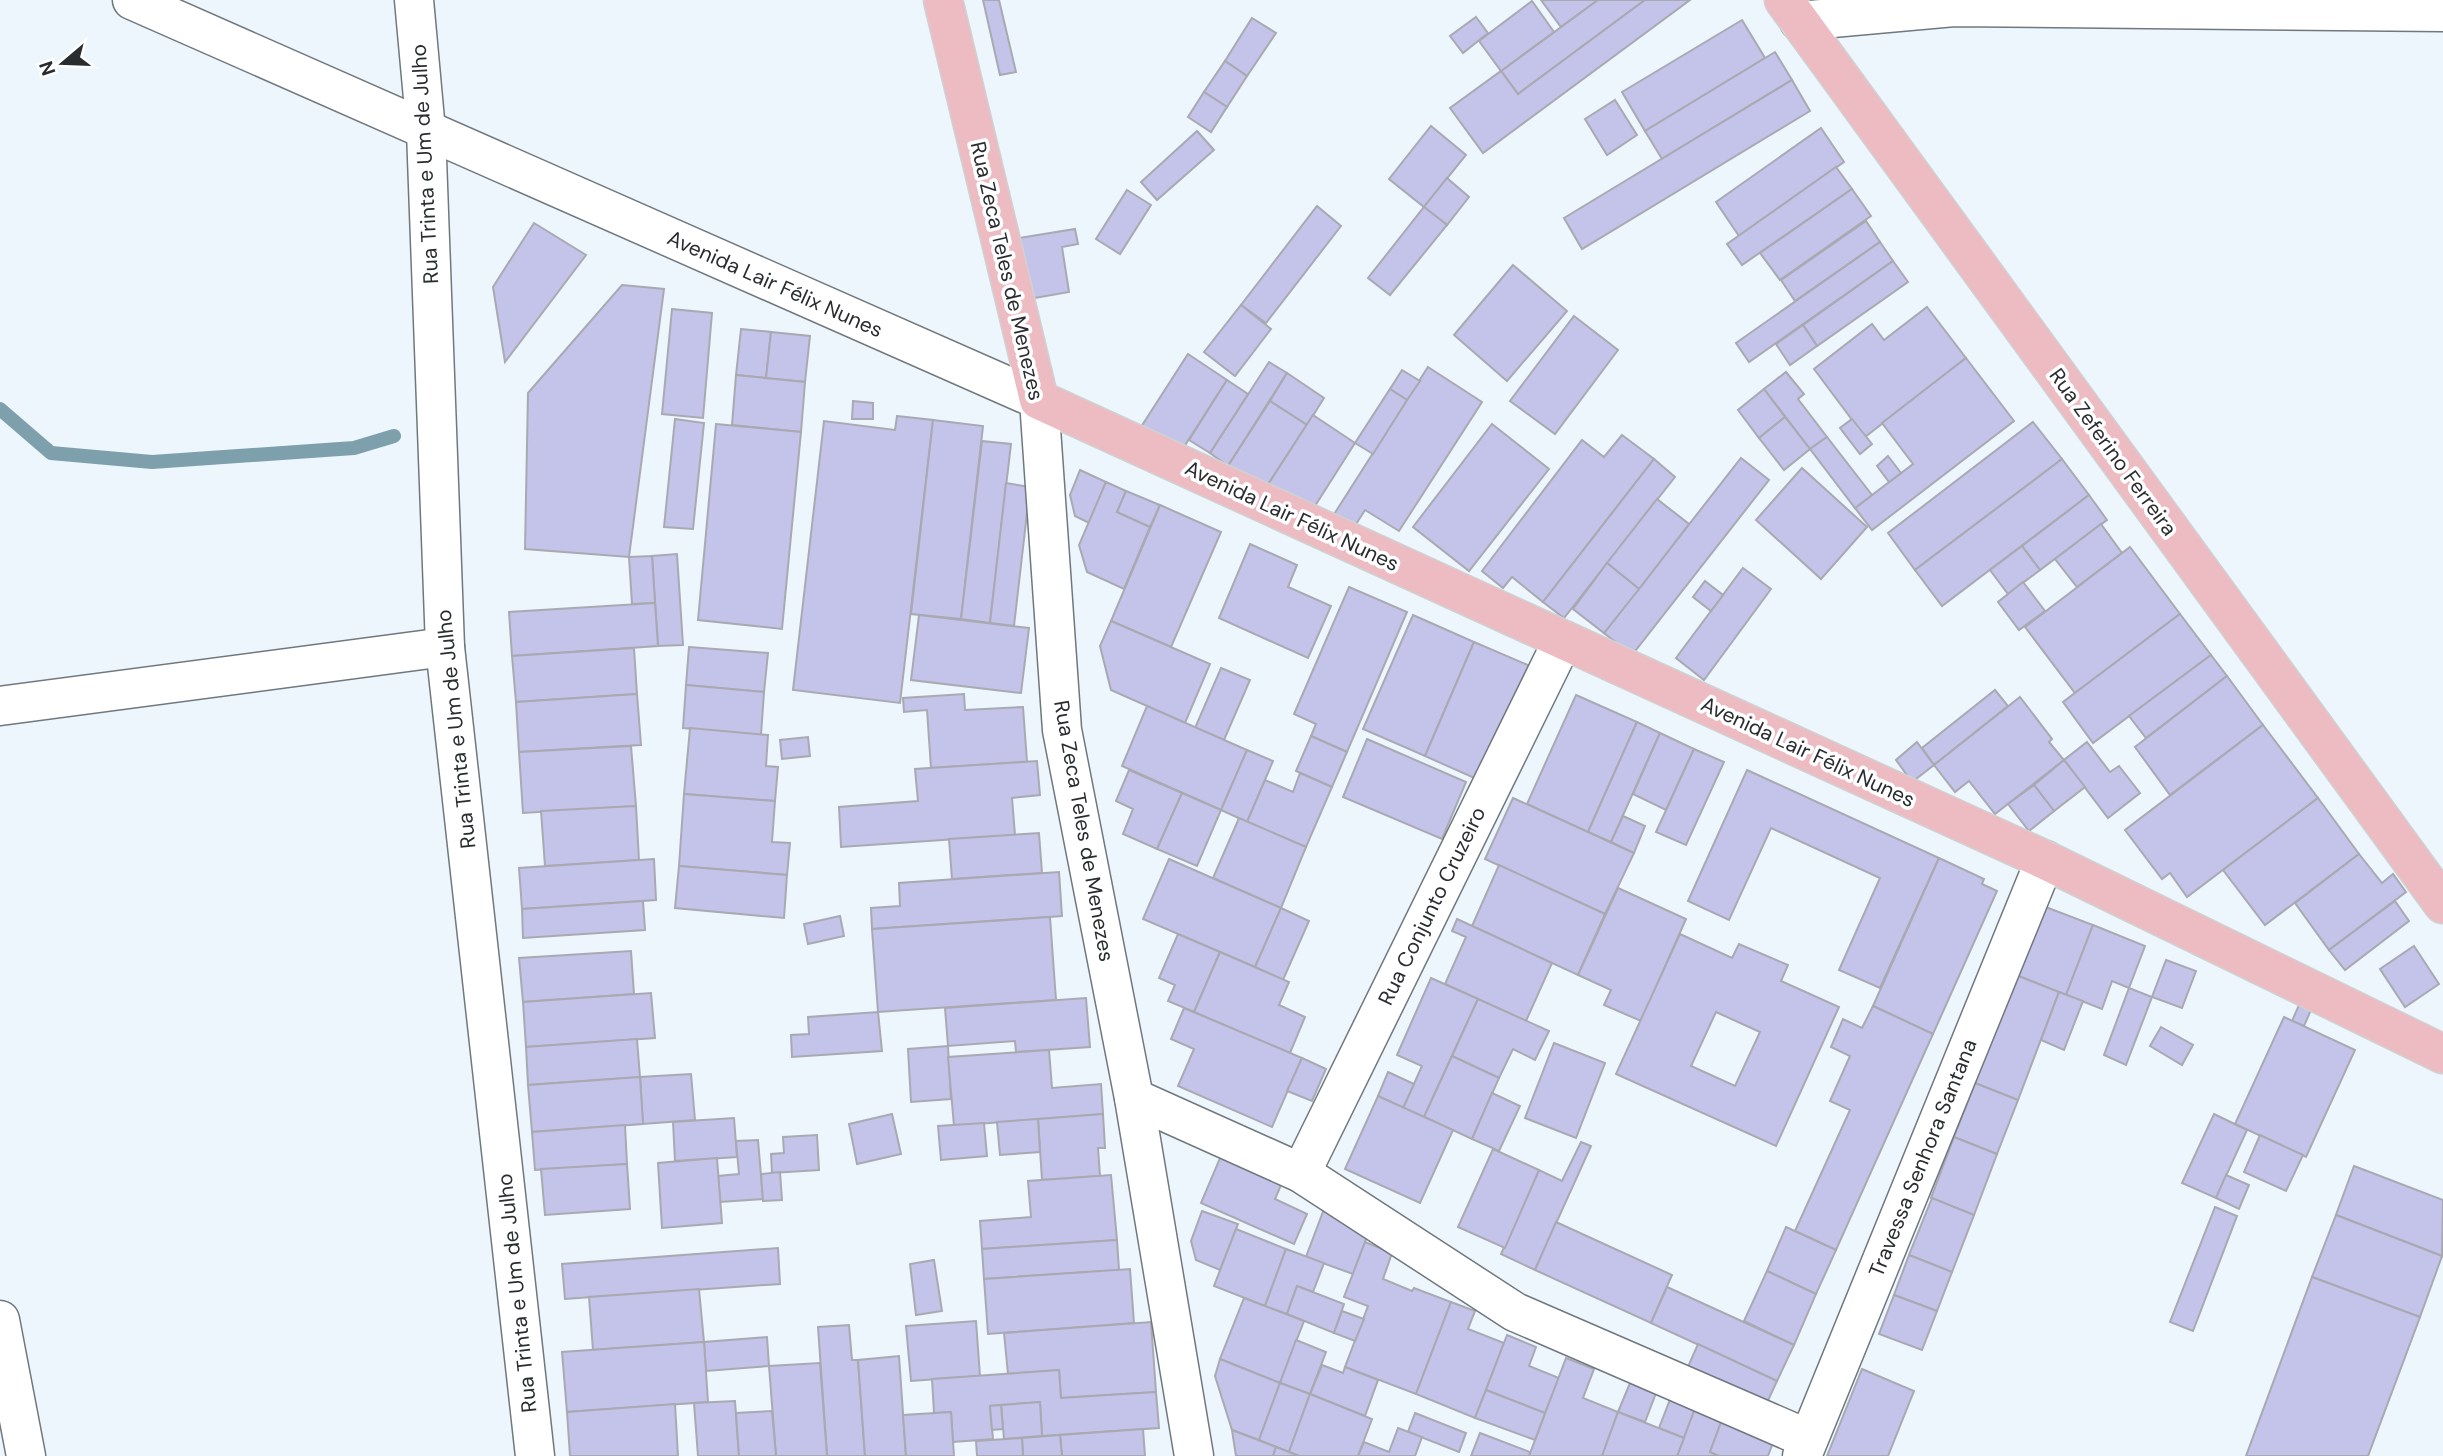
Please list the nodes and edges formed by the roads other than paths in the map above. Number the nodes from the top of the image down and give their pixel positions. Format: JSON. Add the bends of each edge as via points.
{"nodes":[{"id":1,"x":132,"y":0,"type":"edge"},
{"id":2,"x":414,"y":0,"type":"edge"},
{"id":3,"x":943,"y":0,"type":"edge"},
{"id":4,"x":1792,"y":11,"type":"edge"},
{"id":5,"x":2443,"y":12,"type":"edge"},
{"id":6,"x":426,"y":131,"type":"junction"},
{"id":7,"x":1039,"y":400,"type":"junction"},
{"id":8,"x":1563,"y":640,"type":"junction"},
{"id":9,"x":445,"y":647,"type":"junction"},
{"id":10,"x":0,"y":706,"type":"edge"},
{"id":11,"x":2045,"y":860,"type":"junction"},
{"id":12,"x":2441,"y":897,"type":"edge"},
{"id":13,"x":2443,"y":1054,"type":"edge"},
{"id":14,"x":1134,"y":1098,"type":"junction"},
{"id":15,"x":1301,"y":1173,"type":"junction"},
{"id":16,"x":0,"y":1320,"type":"edge"},
{"id":17,"x":1805,"y":1447,"type":"edge"},
{"id":18,"x":26,"y":1456,"type":"edge"},
{"id":19,"x":535,"y":1456,"type":"edge"},
{"id":20,"x":1194,"y":1456,"type":"edge"}],
"edges":[{"from":1,"to":6,"type":"street","name":"Avenida Lair Félix Nunes"},
{"from":2,"to":6,"type":"street","name":"Rua Trinta e Um de Julho"},
{"from":3,"to":7,"type":"main road","name":"Rua Zeca Teles de Menezes"},
{"from":4,"to":5,"type":"street","via":[[1954,7]]},
{"from":4,"to":12,"type":"main road","name":"Rua Zeferino Ferreira"},
{"from":6,"to":7,"type":"street","name":"Avenida Lair Félix Nunes"},
{"from":6,"to":9,"type":"street","name":"Rua Trinta e Um de Julho"},
{"from":7,"to":8,"type":"main road","name":"Avenida Lair Félix Nunes"},
{"from":7,"to":14,"type":"street","name":"Rua Zeca Teles de Menezes","via":[[1062,730]]},
{"from":8,"to":11,"type":"main road","name":"Avenida Lair Félix Nunes"},
{"from":8,"to":15,"type":"street","name":"Rua Conjunto Cruzeiro"},
{"from":9,"to":10,"type":"street"},
{"from":9,"to":19,"type":"street","name":"Rua Trinta e Um de Julho"},
{"from":11,"to":13,"type":"main road","name":"Avenida Lair Félix Nunes"},
{"from":11,"to":17,"type":"street","name":"Travessa Senhora Santana"},
{"from":14,"to":15,"type":"street"},
{"from":14,"to":20,"type":"street","name":"Rua Zeca Teles de Menezes"},
{"from":15,"to":17,"type":"street","via":[[1515,1312]]},
{"from":16,"to":18,"type":"street"}]}
